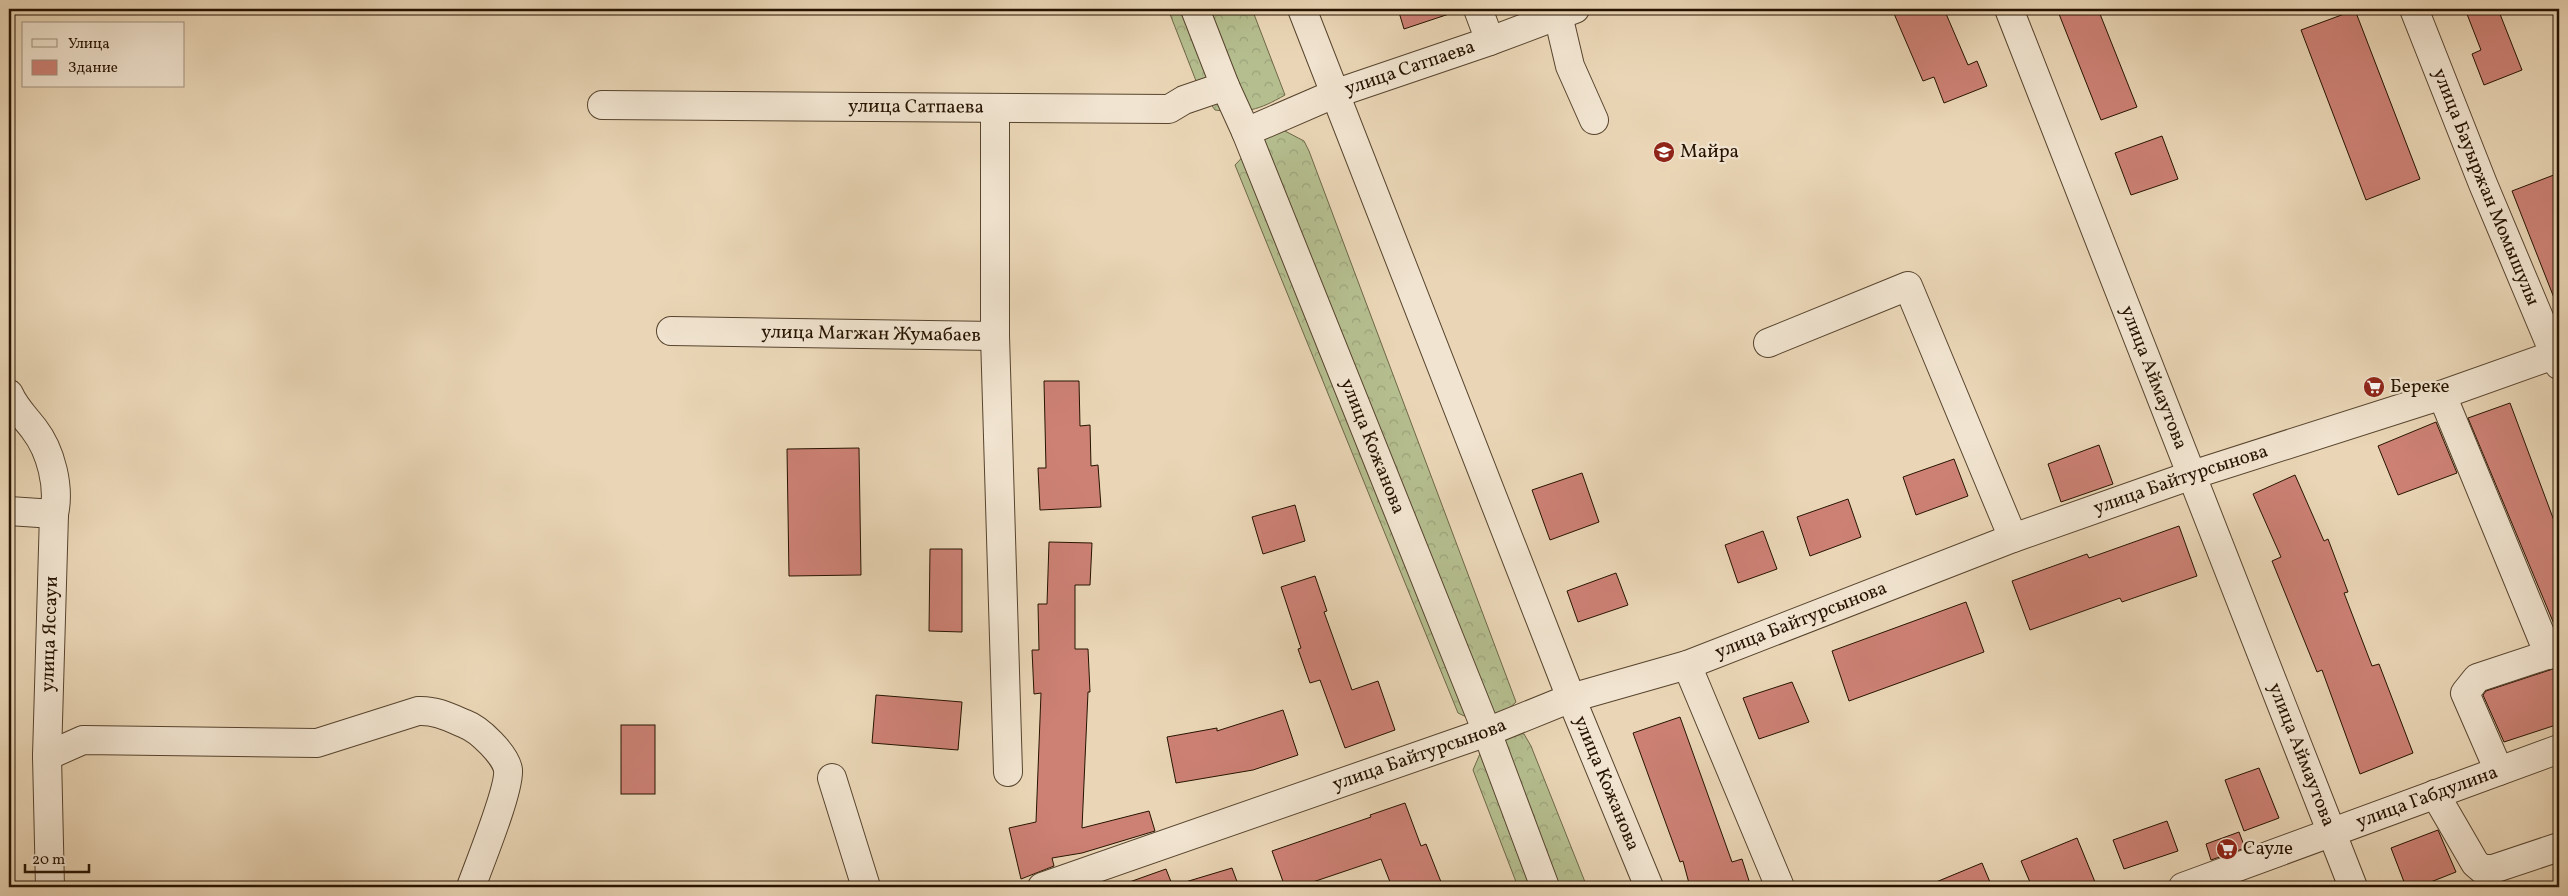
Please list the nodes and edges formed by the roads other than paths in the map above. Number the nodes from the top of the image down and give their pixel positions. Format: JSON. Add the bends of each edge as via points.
{"nodes":[{"id":1,"x":1195,"y":9,"type":"edge"},
{"id":2,"x":1302,"y":9,"type":"edge"},
{"id":3,"x":1478,"y":9,"type":"edge"},
{"id":4,"x":2009,"y":9,"type":"edge"},
{"id":5,"x":2414,"y":9,"type":"edge"},
{"id":6,"x":1567,"y":12,"type":"edge"},
{"id":7,"x":1490,"y":41,"type":"junction"},
{"id":8,"x":1225,"y":86,"type":"junction"},
{"id":9,"x":1334,"y":94,"type":"junction"},
{"id":10,"x":602,"y":105,"type":"dead end"},
{"id":11,"x":995,"y":109,"type":"junction"},
{"id":12,"x":1594,"y":120,"type":"dead end"},
{"id":13,"x":1246,"y":132,"type":"junction"},
{"id":14,"x":671,"y":331,"type":"dead end"},
{"id":15,"x":995,"y":336,"type":"junction"},
{"id":16,"x":1768,"y":343,"type":"dead end"},
{"id":17,"x":2558,"y":358,"type":"edge"},
{"id":18,"x":9,"y":394,"type":"edge"},
{"id":19,"x":2442,"y":395,"type":"junction"},
{"id":20,"x":2192,"y":474,"type":"junction"},
{"id":21,"x":9,"y":511,"type":"edge"},
{"id":22,"x":54,"y":514,"type":"junction"},
{"id":23,"x":2014,"y":538,"type":"junction"},
{"id":24,"x":2554,"y":653,"type":"edge"},
{"id":25,"x":1687,"y":665,"type":"junction"},
{"id":26,"x":1572,"y":698,"type":"junction"},
{"id":27,"x":1487,"y":732,"type":"junction"},
{"id":28,"x":2559,"y":749,"type":"edge"},
{"id":29,"x":47,"y":756,"type":"junction"},
{"id":30,"x":2499,"y":771,"type":"junction"},
{"id":31,"x":1008,"y":772,"type":"dead end"},
{"id":32,"x":832,"y":778,"type":"dead end"},
{"id":33,"x":2435,"y":794,"type":"junction"},
{"id":34,"x":2331,"y":832,"type":"junction"},
{"id":35,"x":2559,"y":847,"type":"edge"},
{"id":36,"x":2234,"y":879,"type":"edge"},
{"id":37,"x":50,"y":887,"type":"edge"},
{"id":38,"x":471,"y":887,"type":"edge"},
{"id":39,"x":866,"y":887,"type":"edge"},
{"id":40,"x":1042,"y":887,"type":"edge"},
{"id":41,"x":1546,"y":887,"type":"edge"},
{"id":42,"x":1650,"y":887,"type":"edge"},
{"id":43,"x":1780,"y":887,"type":"edge"},
{"id":44,"x":2183,"y":887,"type":"edge"},
{"id":45,"x":2353,"y":887,"type":"edge"}],
"edges":[{"from":1,"to":8,"type":"street","name":"улица Кожанова"},
{"from":2,"to":9,"type":"street","name":"улица Кожанова"},
{"from":3,"to":7,"type":"street"},
{"from":4,"to":20,"type":"street","name":"улица Аймаутова"},
{"from":5,"to":17,"type":"street","name":"улица Бауыржан Момышулы","via":[[2483,184]]},
{"from":6,"to":7,"type":"street","name":"улица Сатпаева"},
{"from":6,"to":12,"type":"street","via":[[1570,66]]},
{"from":7,"to":9,"type":"street","name":"улица Сатпаева"},
{"from":8,"to":11,"type":"street","name":"улица Сатпаева","via":[[1169,108]]},
{"from":8,"to":13,"type":"street","name":"улица Кожанова"},
{"from":9,"to":13,"type":"street","name":"улица Сатпаева"},
{"from":9,"to":26,"type":"street","name":"улица Кожанова"},
{"from":10,"to":11,"type":"street","name":"улица Сатпаева"},
{"from":11,"to":15,"type":"street","name":"улица Магжан Жумабаев"},
{"from":13,"to":27,"type":"street","name":"улица Кожанова"},
{"from":14,"to":15,"type":"street","name":"улица Магжан Жумабаев"},
{"from":15,"to":31,"type":"street"},
{"from":16,"to":23,"type":"street","via":[[1908,286]]},
{"from":17,"to":19,"type":"street","name":"улица Байтурсынова"},
{"from":18,"to":22,"type":"street","name":"улица Яссауи","via":[[48,454],[57,498]]},
{"from":19,"to":20,"type":"street","name":"улица Байтурсынова"},
{"from":19,"to":24,"type":"street"},
{"from":20,"to":23,"type":"street","name":"улица Байтурсынова"},
{"from":20,"to":34,"type":"street","name":"улица Аймаутова"},
{"from":21,"to":22,"type":"street"},
{"from":22,"to":29,"type":"street","name":"улица Яссауи"},
{"from":23,"to":25,"type":"street","name":"улица Байтурсынова"},
{"from":24,"to":30,"type":"street","via":[[2477,678],[2465,693]]},
{"from":25,"to":26,"type":"street","name":"улица Байтурсынова"},
{"from":25,"to":43,"type":"street"},
{"from":26,"to":27,"type":"street","name":"улица Байтурсынова"},
{"from":26,"to":42,"type":"street","name":"улица Кожанова"},
{"from":27,"to":40,"type":"street","name":"улица Байтурсынова"},
{"from":27,"to":41,"type":"street","name":"улица Кожанова"},
{"from":28,"to":30,"type":"street","name":"улица Габдулина"},
{"from":29,"to":37,"type":"street","name":"улица Яссауи"},
{"from":29,"to":38,"type":"street","via":[[83,740],[317,743],[430,710],[475,728],[486,737],[508,767],[498,810]]},
{"from":30,"to":33,"type":"street","name":"улица Габдулина"},
{"from":32,"to":39,"type":"street"},
{"from":33,"to":34,"type":"street","name":"улица Габдулина"},
{"from":33,"to":35,"type":"street","via":[[2475,863],[2482,869],[2493,869]]},
{"from":34,"to":36,"type":"street","name":"улица Габдулина"},
{"from":34,"to":45,"type":"street","name":"улица Аймаутова"},
{"from":36,"to":44,"type":"street","name":"улица Габдулина"}]}
